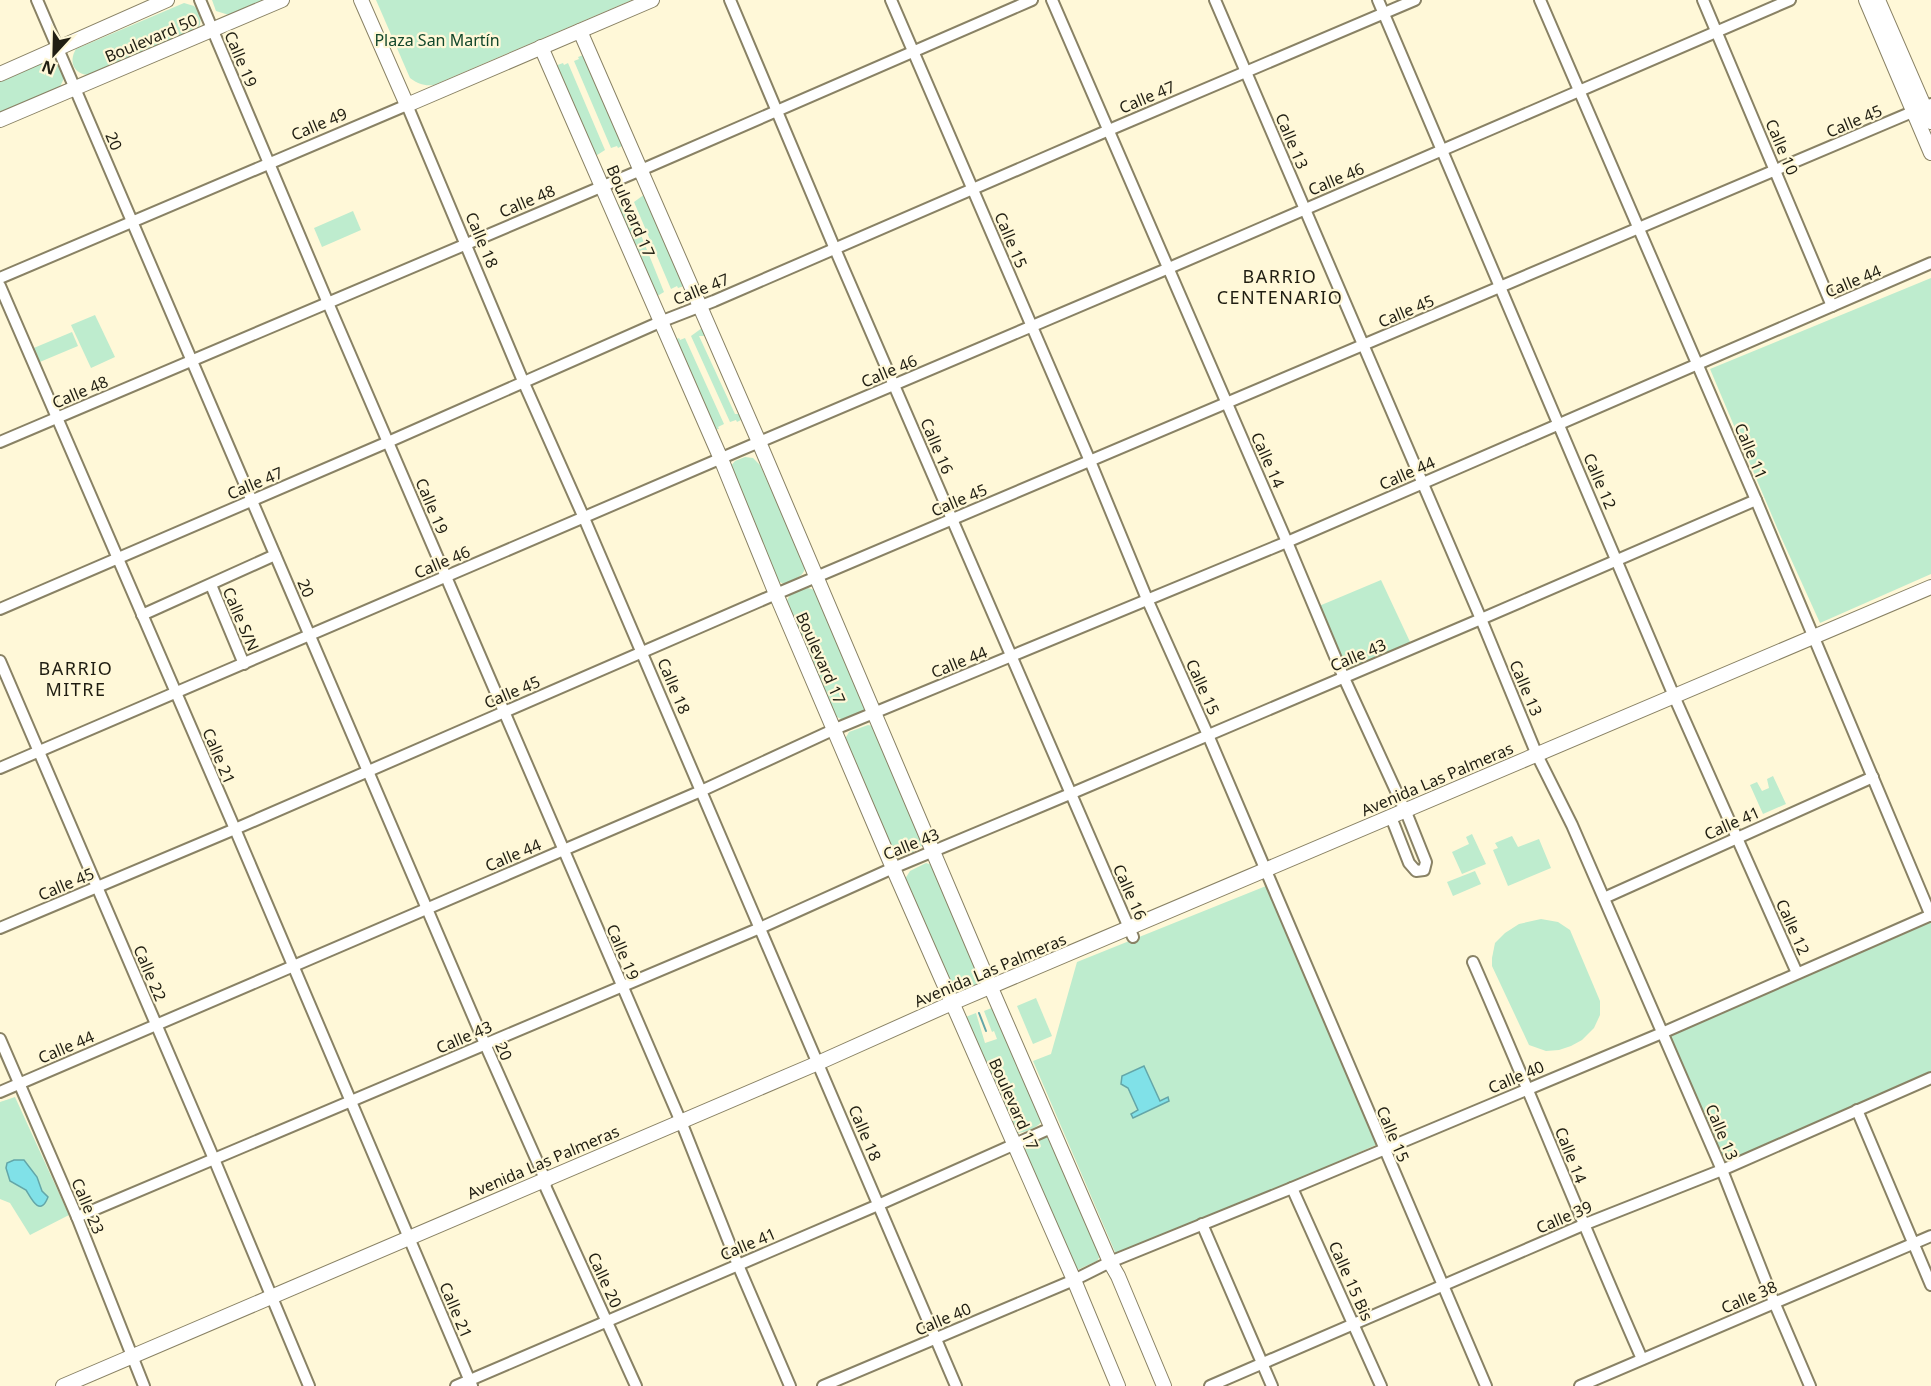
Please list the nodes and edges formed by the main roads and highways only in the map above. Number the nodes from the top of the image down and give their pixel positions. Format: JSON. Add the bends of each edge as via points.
{"nodes":[{"id":1,"x":167,"y":0,"type":"edge"},
{"id":2,"x":282,"y":0,"type":"edge"},
{"id":3,"x":362,"y":0,"type":"edge"},
{"id":4,"x":652,"y":0,"type":"edge"},
{"id":5,"x":1866,"y":0,"type":"edge"},
{"id":6,"x":1878,"y":0,"type":"edge"},
{"id":7,"x":580,"y":31,"type":"junction"},
{"id":8,"x":541,"y":47,"type":"junction"},
{"id":9,"x":0,"y":74,"type":"edge"},
{"id":10,"x":407,"y":105,"type":"joint"},
{"id":11,"x":1923,"y":107,"type":"edge"},
{"id":12,"x":0,"y":120,"type":"edge"},
{"id":13,"x":1931,"y":122,"type":"edge"},
{"id":14,"x":1931,"y":153,"type":"edge"},
{"id":15,"x":1931,"y":587,"type":"edge"},
{"id":16,"x":1931,"y":596,"type":"edge"},
{"id":17,"x":1814,"y":641,"type":"junction"},
{"id":18,"x":992,"y":991,"type":"junction"},
{"id":19,"x":954,"y":1007,"type":"junction"},
{"id":20,"x":134,"y":1360,"type":"junction"},
{"id":21,"x":63,"y":1386,"type":"edge"},
{"id":22,"x":85,"y":1386,"type":"edge"},
{"id":23,"x":1118,"y":1386,"type":"edge"},
{"id":24,"x":1164,"y":1386,"type":"edge"}],
"edges":[{"from":1,"to":9,"type":"main road","name":"Boulevard 50"},
{"from":2,"to":12,"type":"main road","name":"Boulevard 50"},
{"from":3,"to":10,"type":"main road","name":"Calle 18"},
{"from":4,"to":7,"type":"main road","name":"Calle 49"},
{"from":5,"to":11,"type":"main road"},
{"from":6,"to":11,"type":"main road"},
{"from":7,"to":8,"type":"main road","name":"Calle 49"},
{"from":7,"to":18,"type":"main road","name":"Boulevard 17"},
{"from":8,"to":10,"type":"main road","name":"Calle 49"},
{"from":8,"to":19,"type":"main road","name":"Boulevard 17"},
{"from":11,"to":13,"type":"main road"},
{"from":11,"to":14,"type":"main road"},
{"from":15,"to":17,"type":"main road","name":"Avenida Las Palmeras"},
{"from":16,"to":17,"type":"main road","name":"Avenida Las Palmeras"},
{"from":17,"to":18,"type":"main road","name":"Avenida Las Palmeras"},
{"from":18,"to":19,"type":"main road","name":"Avenida Las Palmeras"},
{"from":18,"to":24,"type":"main road","name":"Boulevard 17"},
{"from":19,"to":20,"type":"main road","name":"Avenida Las Palmeras"},
{"from":19,"to":23,"type":"main road","name":"Boulevard 17"},
{"from":20,"to":21,"type":"main road","name":"Avenida Las Palmeras"},
{"from":20,"to":22,"type":"main road","name":"Avenida Las Palmeras"}]}
